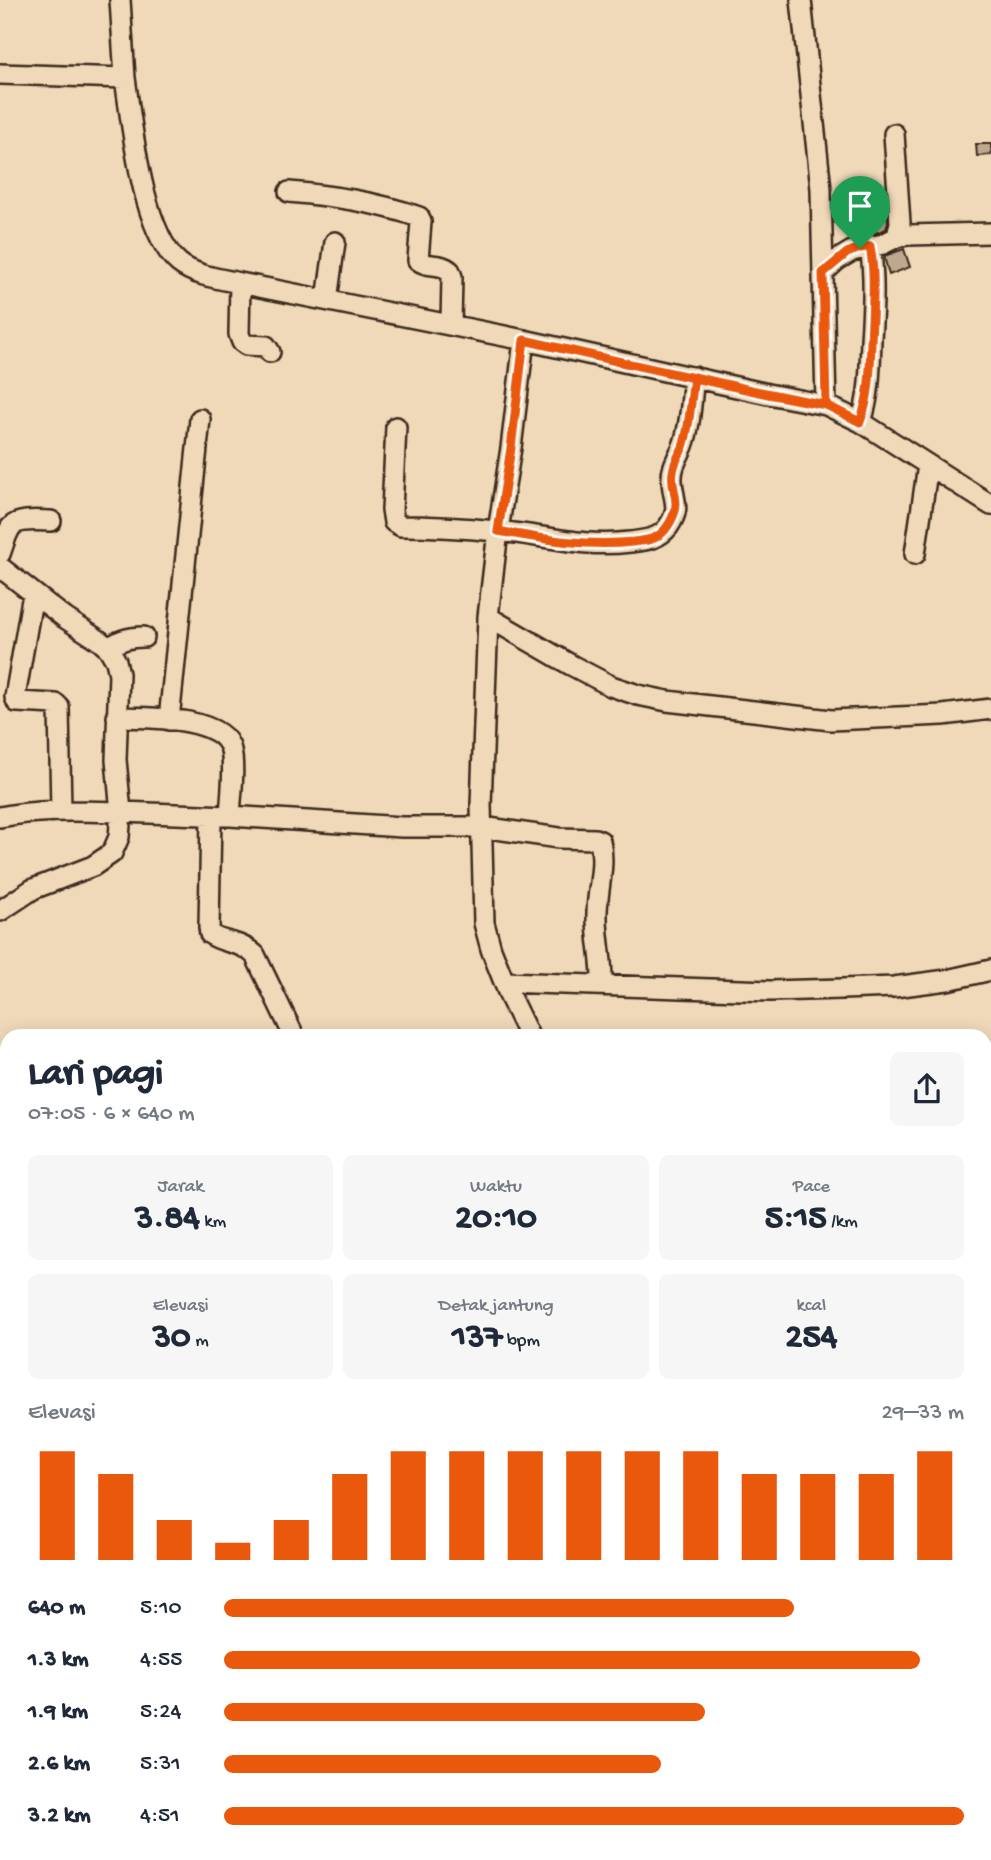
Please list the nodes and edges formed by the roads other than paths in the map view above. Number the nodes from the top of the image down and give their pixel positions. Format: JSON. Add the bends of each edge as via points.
{"nodes":[{"id":1,"x":120,"y":0,"type":"edge"},
{"id":2,"x":801,"y":0,"type":"edge"},
{"id":3,"x":0,"y":74,"type":"edge"},
{"id":4,"x":125,"y":78,"type":"junction"},
{"id":5,"x":894,"y":134,"type":"dead end"},
{"id":6,"x":289,"y":192,"type":"dead end"},
{"id":7,"x":991,"y":233,"type":"edge"},
{"id":8,"x":897,"y":237,"type":"junction"},
{"id":9,"x":335,"y":242,"type":"dead end"},
{"id":10,"x":870,"y":246,"type":"junction"},
{"id":11,"x":823,"y":273,"type":"junction"},
{"id":12,"x":240,"y":283,"type":"junction"},
{"id":13,"x":327,"y":300,"type":"junction"},
{"id":14,"x":451,"y":325,"type":"junction"},
{"id":15,"x":524,"y":340,"type":"junction"},
{"id":16,"x":270,"y":352,"type":"dead end"},
{"id":17,"x":694,"y":377,"type":"junction"},
{"id":18,"x":826,"y":405,"type":"junction"},
{"id":19,"x":200,"y":419,"type":"dead end"},
{"id":20,"x":860,"y":422,"type":"junction"},
{"id":21,"x":396,"y":427,"type":"dead end"},
{"id":22,"x":928,"y":465,"type":"junction"},
{"id":23,"x":987,"y":498,"type":"edge"},
{"id":24,"x":51,"y":521,"type":"dead end"},
{"id":25,"x":498,"y":531,"type":"junction"},
{"id":26,"x":0,"y":554,"type":"edge"},
{"id":27,"x":915,"y":554,"type":"dead end"},
{"id":28,"x":0,"y":566,"type":"edge"},
{"id":29,"x":33,"y":594,"type":"junction"},
{"id":30,"x":488,"y":617,"type":"junction"},
{"id":31,"x":144,"y":637,"type":"dead end"},
{"id":32,"x":109,"y":649,"type":"junction"},
{"id":33,"x":991,"y":709,"type":"edge"},
{"id":34,"x":117,"y":717,"type":"junction"},
{"id":35,"x":169,"y":720,"type":"junction"},
{"id":36,"x":61,"y":811,"type":"junction"},
{"id":37,"x":121,"y":812,"type":"junction"},
{"id":38,"x":221,"y":816,"type":"junction"},
{"id":39,"x":0,"y":817,"type":"edge"},
{"id":40,"x":482,"y":827,"type":"junction"},
{"id":41,"x":0,"y":911,"type":"edge"},
{"id":42,"x":991,"y":970,"type":"edge"},
{"id":43,"x":602,"y":985,"type":"junction"},
{"id":44,"x":507,"y":989,"type":"junction"},
{"id":45,"x":291,"y":1029,"type":"edge"},
{"id":46,"x":526,"y":1029,"type":"edge"}],
"edges":[{"from":1,"to":4,"type":"street"},
{"from":2,"to":11,"type":"street","via":[[821,189]]},
{"from":3,"to":4,"type":"street"},
{"from":4,"to":12,"type":"street","via":[[141,181],[164,244],[186,267]]},
{"from":5,"to":8,"type":"street"},
{"from":6,"to":14,"type":"street","via":[[333,196],[419,217],[418,260],[442,265],[452,277]]},
{"from":7,"to":8,"type":"street"},
{"from":8,"to":10,"type":"street"},
{"from":9,"to":13,"type":"street"},
{"from":10,"to":11,"type":"street","via":[[847,253]]},
{"from":10,"to":20,"type":"street","via":[[874,289],[871,374]]},
{"from":11,"to":18,"type":"street"},
{"from":12,"to":13,"type":"street"},
{"from":12,"to":16,"type":"street","via":[[240,339],[247,345],[266,345]]},
{"from":13,"to":14,"type":"street"},
{"from":14,"to":15,"type":"street"},
{"from":15,"to":17,"type":"street"},
{"from":15,"to":25,"type":"street"},
{"from":17,"to":18,"type":"street"},
{"from":17,"to":25,"type":"street","via":[[686,433],[673,471],[677,506],[660,534],[611,545]]},
{"from":18,"to":20,"type":"street"},
{"from":19,"to":35,"type":"street"},
{"from":20,"to":22,"type":"street"},
{"from":21,"to":25,"type":"street","via":[[394,522]]},
{"from":22,"to":23,"type":"street"},
{"from":22,"to":27,"type":"street"},
{"from":24,"to":26,"type":"street","via":[[15,524]]},
{"from":25,"to":30,"type":"street"},
{"from":28,"to":29,"type":"street"},
{"from":29,"to":32,"type":"street"},
{"from":29,"to":36,"type":"street","via":[[15,697],[17,702],[59,707]]},
{"from":30,"to":33,"type":"street","via":[[611,686],[667,701],[831,720]]},
{"from":30,"to":40,"type":"street"},
{"from":31,"to":32,"type":"street","via":[[125,639]]},
{"from":32,"to":34,"type":"street","via":[[119,667]]},
{"from":34,"to":35,"type":"street"},
{"from":34,"to":37,"type":"street"},
{"from":35,"to":38,"type":"street","via":[[212,728],[225,737],[232,759]]},
{"from":36,"to":37,"type":"street"},
{"from":36,"to":39,"type":"street"},
{"from":37,"to":38,"type":"street"},
{"from":37,"to":41,"type":"street","via":[[112,853],[93,866],[33,889]]},
{"from":38,"to":40,"type":"street"},
{"from":38,"to":45,"type":"street","via":[[210,934],[255,955]]},
{"from":40,"to":43,"type":"street","via":[[600,841],[597,921]]},
{"from":40,"to":44,"type":"street","via":[[484,923]]},
{"from":42,"to":43,"type":"street","via":[[894,987],[759,990]]},
{"from":43,"to":44,"type":"street"},
{"from":44,"to":46,"type":"street"}]}
